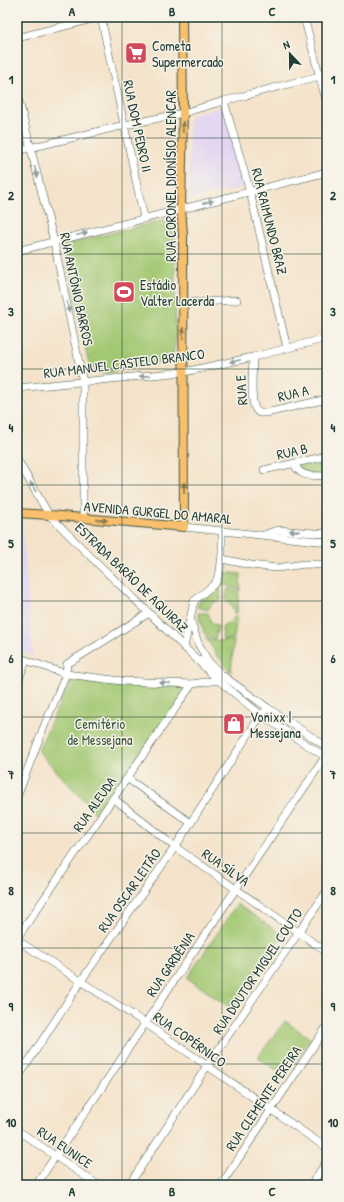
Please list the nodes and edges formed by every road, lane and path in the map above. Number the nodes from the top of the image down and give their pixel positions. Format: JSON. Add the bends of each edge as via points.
{"nodes":[{"id":1,"x":100,"y":17,"type":"edge"},
{"id":2,"x":182,"y":17,"type":"edge"},
{"id":3,"x":304,"y":17,"type":"edge"},
{"id":4,"x":17,"y":38,"type":"edge"},
{"id":5,"x":327,"y":74,"type":"edge"},
{"id":6,"x":319,"y":76,"type":"junction"},
{"id":7,"x":17,"y":93,"type":"edge"},
{"id":8,"x":224,"y":101,"type":"junction"},
{"id":9,"x":327,"y":104,"type":"edge"},
{"id":10,"x":183,"y":113,"type":"junction"},
{"id":11,"x":125,"y":125,"type":"junction"},
{"id":12,"x":30,"y":148,"type":"junction"},
{"id":13,"x":17,"y":151,"type":"edge"},
{"id":14,"x":327,"y":172,"type":"edge"},
{"id":15,"x":250,"y":192,"type":"junction"},
{"id":16,"x":181,"y":208,"type":"junction"},
{"id":17,"x":144,"y":218,"type":"junction"},
{"id":18,"x":54,"y":242,"type":"junction"},
{"id":19,"x":17,"y":251,"type":"edge"},
{"id":20,"x":237,"y":300,"type":"dead end"},
{"id":21,"x":183,"y":303,"type":"junction"},
{"id":22,"x":327,"y":338,"type":"edge"},
{"id":23,"x":287,"y":348,"type":"junction"},
{"id":24,"x":253,"y":357,"type":"junction"},
{"id":25,"x":184,"y":372,"type":"junction"},
{"id":26,"x":83,"y":382,"type":"junction"},
{"id":27,"x":17,"y":388,"type":"edge"},
{"id":28,"x":327,"y":398,"type":"edge"},
{"id":29,"x":266,"y":413,"type":"joint"},
{"id":30,"x":327,"y":456,"type":"edge"},
{"id":31,"x":17,"y":459,"type":"edge"},
{"id":32,"x":294,"y":464,"type":"junction"},
{"id":33,"x":264,"y":470,"type":"dead end"},
{"id":34,"x":327,"y":476,"type":"edge"},
{"id":35,"x":17,"y":513,"type":"edge"},
{"id":36,"x":49,"y":514,"type":"junction"},
{"id":37,"x":83,"y":518,"type":"junction"},
{"id":38,"x":184,"y":528,"type":"junction"},
{"id":39,"x":222,"y":531,"type":"junction"},
{"id":40,"x":327,"y":534,"type":"edge"},
{"id":41,"x":264,"y":535,"type":"junction"},
{"id":42,"x":327,"y":542,"type":"edge"},
{"id":43,"x":222,"y":559,"type":"junction"},
{"id":44,"x":327,"y":564,"type":"edge"},
{"id":45,"x":149,"y":613,"type":"junction"},
{"id":46,"x":191,"y":620,"type":"junction"},
{"id":47,"x":184,"y":647,"type":"junction"},
{"id":48,"x":17,"y":656,"type":"edge"},
{"id":49,"x":196,"y":658,"type":"junction"},
{"id":50,"x":26,"y":660,"type":"junction"},
{"id":51,"x":208,"y":662,"type":"junction"},
{"id":52,"x":66,"y":674,"type":"junction"},
{"id":53,"x":218,"y":680,"type":"junction"},
{"id":54,"x":17,"y":684,"type":"edge"},
{"id":55,"x":192,"y":684,"type":"junction"},
{"id":56,"x":236,"y":685,"type":"junction"},
{"id":57,"x":228,"y":688,"type":"junction"},
{"id":58,"x":268,"y":708,"type":"junction"},
{"id":59,"x":261,"y":714,"type":"junction"},
{"id":60,"x":299,"y":728,"type":"junction"},
{"id":61,"x":300,"y":740,"type":"junction"},
{"id":62,"x":326,"y":746,"type":"edge"},
{"id":63,"x":326,"y":758,"type":"edge"},
{"id":64,"x":132,"y":781,"type":"dead end"},
{"id":65,"x":17,"y":797,"type":"edge"},
{"id":66,"x":113,"y":798,"type":"junction"},
{"id":67,"x":191,"y":823,"type":"junction"},
{"id":68,"x":175,"y":847,"type":"junction"},
{"id":69,"x":236,"y":890,"type":"junction"},
{"id":70,"x":327,"y":891,"type":"edge"},
{"id":71,"x":299,"y":933,"type":"junction"},
{"id":72,"x":17,"y":939,"type":"edge"},
{"id":73,"x":327,"y":952,"type":"edge"},
{"id":74,"x":81,"y":981,"type":"junction"},
{"id":75,"x":145,"y":1024,"type":"junction"},
{"id":76,"x":327,"y":1026,"type":"edge"},
{"id":77,"x":207,"y":1066,"type":"junction"},
{"id":78,"x":17,"y":1079,"type":"edge"},
{"id":79,"x":271,"y":1111,"type":"junction"},
{"id":80,"x":17,"y":1130,"type":"edge"},
{"id":81,"x":327,"y":1148,"type":"edge"},
{"id":82,"x":55,"y":1157,"type":"junction"},
{"id":83,"x":327,"y":1161,"type":"edge"},
{"id":84,"x":36,"y":1185,"type":"edge"},
{"id":85,"x":98,"y":1185,"type":"edge"},
{"id":86,"x":129,"y":1185,"type":"edge"},
{"id":87,"x":221,"y":1185,"type":"edge"},
{"id":88,"x":311,"y":1185,"type":"edge"}],
"edges":[{"from":1,"to":4,"type":"street"},
{"from":1,"to":11,"type":"street","name":"RUA DOM PEDRO II"},
{"from":2,"to":10,"type":"main road","name":"RUA CORONEL DIONÍSIO ALENCAR"},
{"from":3,"to":6,"type":"street"},
{"from":5,"to":6,"type":"street"},
{"from":6,"to":8,"type":"street"},
{"from":6,"to":9,"type":"street"},
{"from":7,"to":12,"type":"street","name":"RUA ANTÔNIO BARROS"},
{"from":8,"to":10,"type":"street"},
{"from":8,"to":15,"type":"street","name":"RUA RAIMUNDO BRAZ"},
{"from":10,"to":11,"type":"street"},
{"from":16,"to":10,"type":"main road","name":"RUA CORONEL DIONÍSIO ALENCAR","one_way":true},
{"from":11,"to":12,"type":"street"},
{"from":11,"to":17,"type":"street","name":"RUA DOM PEDRO II"},
{"from":12,"to":13,"type":"street"},
{"from":12,"to":18,"type":"street","name":"RUA ANTÔNIO BARROS","one_way":true},
{"from":14,"to":15,"type":"street"},
{"from":16,"to":15,"type":"street","one_way":true},
{"from":15,"to":23,"type":"street","name":"RUA RAIMUNDO BRAZ"},
{"from":16,"to":17,"type":"street"},
{"from":16,"to":21,"type":"main road","name":"RUA CORONEL DIONÍSIO ALENCAR"},
{"from":18,"to":17,"type":"street","one_way":true},
{"from":18,"to":19,"type":"street"},
{"from":18,"to":26,"type":"street","name":"RUA ANTÔNIO BARROS","one_way":true},
{"from":20,"to":21,"type":"street"},
{"from":25,"to":21,"type":"main road","name":"RUA CORONEL DIONÍSIO ALENCAR","one_way":true},
{"from":22,"to":23,"type":"street","name":"RUA MANUEL CASTELO BRANCO"},
{"from":23,"to":24,"type":"street","name":"RUA MANUEL CASTELO BRANCO"},
{"from":24,"to":25,"type":"street","name":"RUA MANUEL CASTELO BRANCO","one_way":true},
{"from":24,"to":29,"type":"street","name":"RUA E","via":[[252,388],[255,410],[258,413]]},
{"from":25,"to":26,"type":"street","name":"RUA MANUEL CASTELO BRANCO","one_way":true},
{"from":38,"to":25,"type":"main road","name":"RUA CORONEL DIONÍSIO ALENCAR","one_way":true},
{"from":26,"to":27,"type":"street","name":"RUA MANUEL CASTELO BRANCO"},
{"from":26,"to":37,"type":"street","name":"RUA ANTÔNIO BARROS"},
{"from":28,"to":29,"type":"street","name":"RUA A"},
{"from":30,"to":32,"type":"street","name":"RUA B"},
{"from":36,"to":31,"type":"street","name":"ESTRADA BARÃO DE AQUIRAZ","one_way":true},
{"from":32,"to":33,"type":"street","name":"RUA B"},
{"from":32,"to":34,"type":"street","via":[[303,474]]},
{"from":35,"to":36,"type":"main road","name":"AVENIDA GURGEL DO AMARAL"},
{"from":36,"to":37,"type":"main road","name":"AVENIDA GURGEL DO AMARAL"},
{"from":36,"to":45,"type":"street","name":"ESTRADA BARÃO DE AQUIRAZ"},
{"from":37,"to":38,"type":"main road","name":"AVENIDA GURGEL DO AMARAL","one_way":true},
{"from":38,"to":39,"type":"street","name":"AVENIDA GURGEL DO AMARAL"},
{"from":39,"to":41,"type":"street","name":"AVENIDA GURGEL DO AMARAL"},
{"from":39,"to":43,"type":"street"},
{"from":40,"to":41,"type":"street","name":"AVENIDA GURGEL DO AMARAL","one_way":true,"via":[[277,530]]},
{"from":41,"to":42,"type":"street","name":"AVENIDA GURGEL DO AMARAL"},
{"from":43,"to":44,"type":"street","via":[[277,568]]},
{"from":43,"to":46,"type":"street","via":[[216,582],[194,601]]},
{"from":45,"to":47,"type":"street","name":"ESTRADA BARÃO DE AQUIRAZ"},
{"from":45,"to":52,"type":"street","via":[[67,664]]},
{"from":46,"to":47,"type":"street"},
{"from":46,"to":51,"type":"street","via":[[198,643]]},
{"from":47,"to":49,"type":"street","name":"ESTRADA BARÃO DE AQUIRAZ"},
{"from":48,"to":50,"type":"street"},
{"from":49,"to":51,"type":"street","name":"ESTRADA BARÃO DE AQUIRAZ"},
{"from":49,"to":53,"type":"street","name":"ESTRADA BARÃO DE AQUIRAZ"},
{"from":50,"to":52,"type":"street"},
{"from":50,"to":54,"type":"street"},
{"from":51,"to":56,"type":"street","name":"ESTRADA BARÃO DE AQUIRAZ"},
{"from":55,"to":52,"type":"street","one_way":true,"via":[[122,681]]},
{"from":52,"to":65,"type":"street"},
{"from":53,"to":55,"type":"street"},
{"from":53,"to":57,"type":"street","name":"ESTRADA BARÃO DE AQUIRAZ"},
{"from":55,"to":66,"type":"street","name":"RUA ALEUDA"},
{"from":56,"to":57,"type":"street"},
{"from":56,"to":58,"type":"street","name":"ESTRADA BARÃO DE AQUIRAZ"},
{"from":57,"to":59,"type":"street","name":"ESTRADA BARÃO DE AQUIRAZ"},
{"from":58,"to":59,"type":"street","name":"RUA OSCAR LEITÃO"},
{"from":58,"to":60,"type":"street","name":"ESTRADA BARÃO DE AQUIRAZ"},
{"from":59,"to":61,"type":"street","name":"ESTRADA BARÃO DE AQUIRAZ"},
{"from":59,"to":67,"type":"street","name":"RUA OSCAR LEITÃO"},
{"from":60,"to":61,"type":"street"},
{"from":60,"to":62,"type":"street","name":"ESTRADA BARÃO DE AQUIRAZ"},
{"from":61,"to":63,"type":"street","name":"ESTRADA BARÃO DE AQUIRAZ"},
{"from":62,"to":63,"type":"street"},
{"from":63,"to":69,"type":"street","name":"RUA GARDÊNIA"},
{"from":64,"to":67,"type":"street"},
{"from":66,"to":68,"type":"street","name":"RUA SÍLVA"},
{"from":66,"to":72,"type":"street","name":"RUA ALEUDA"},
{"from":67,"to":68,"type":"street","name":"RUA OSCAR LEITÃO"},
{"from":68,"to":69,"type":"street","name":"RUA SÍLVA"},
{"from":68,"to":74,"type":"street","name":"RUA OSCAR LEITÃO"},
{"from":69,"to":71,"type":"street","name":"RUA SÍLVA"},
{"from":69,"to":75,"type":"street","name":"RUA GARDÊNIA"},
{"from":70,"to":71,"type":"street","name":"RUA DOUTOR MIGUEL COUTO"},
{"from":71,"to":73,"type":"street","name":"RUA SÍLVA"},
{"from":71,"to":77,"type":"street","name":"RUA DOUTOR MIGUEL COUTO"},
{"from":72,"to":74,"type":"street","name":"RUA COPÉRNICO"},
{"from":74,"to":75,"type":"street","name":"RUA COPÉRNICO"},
{"from":74,"to":78,"type":"street","name":"RUA OSCAR LEITÃO"},
{"from":75,"to":77,"type":"street","name":"RUA COPÉRNICO"},
{"from":75,"to":82,"type":"street","name":"RUA GARDÊNIA"},
{"from":76,"to":79,"type":"street","name":"RUA CLEMENTE PEREIRA"},
{"from":77,"to":79,"type":"street","name":"RUA COPÉRNICO"},
{"from":77,"to":86,"type":"street","name":"RUA DOUTOR MIGUEL COUTO"},
{"from":79,"to":81,"type":"street","name":"RUA COPÉRNICO"},
{"from":79,"to":87,"type":"street","name":"RUA CLEMENTE PEREIRA"},
{"from":80,"to":82,"type":"street","name":"RUA EUNICE"},
{"from":82,"to":84,"type":"street","name":"RUA GARDÊNIA"},
{"from":82,"to":85,"type":"street","name":"RUA EUNICE"},
{"from":83,"to":88,"type":"street"}]}
